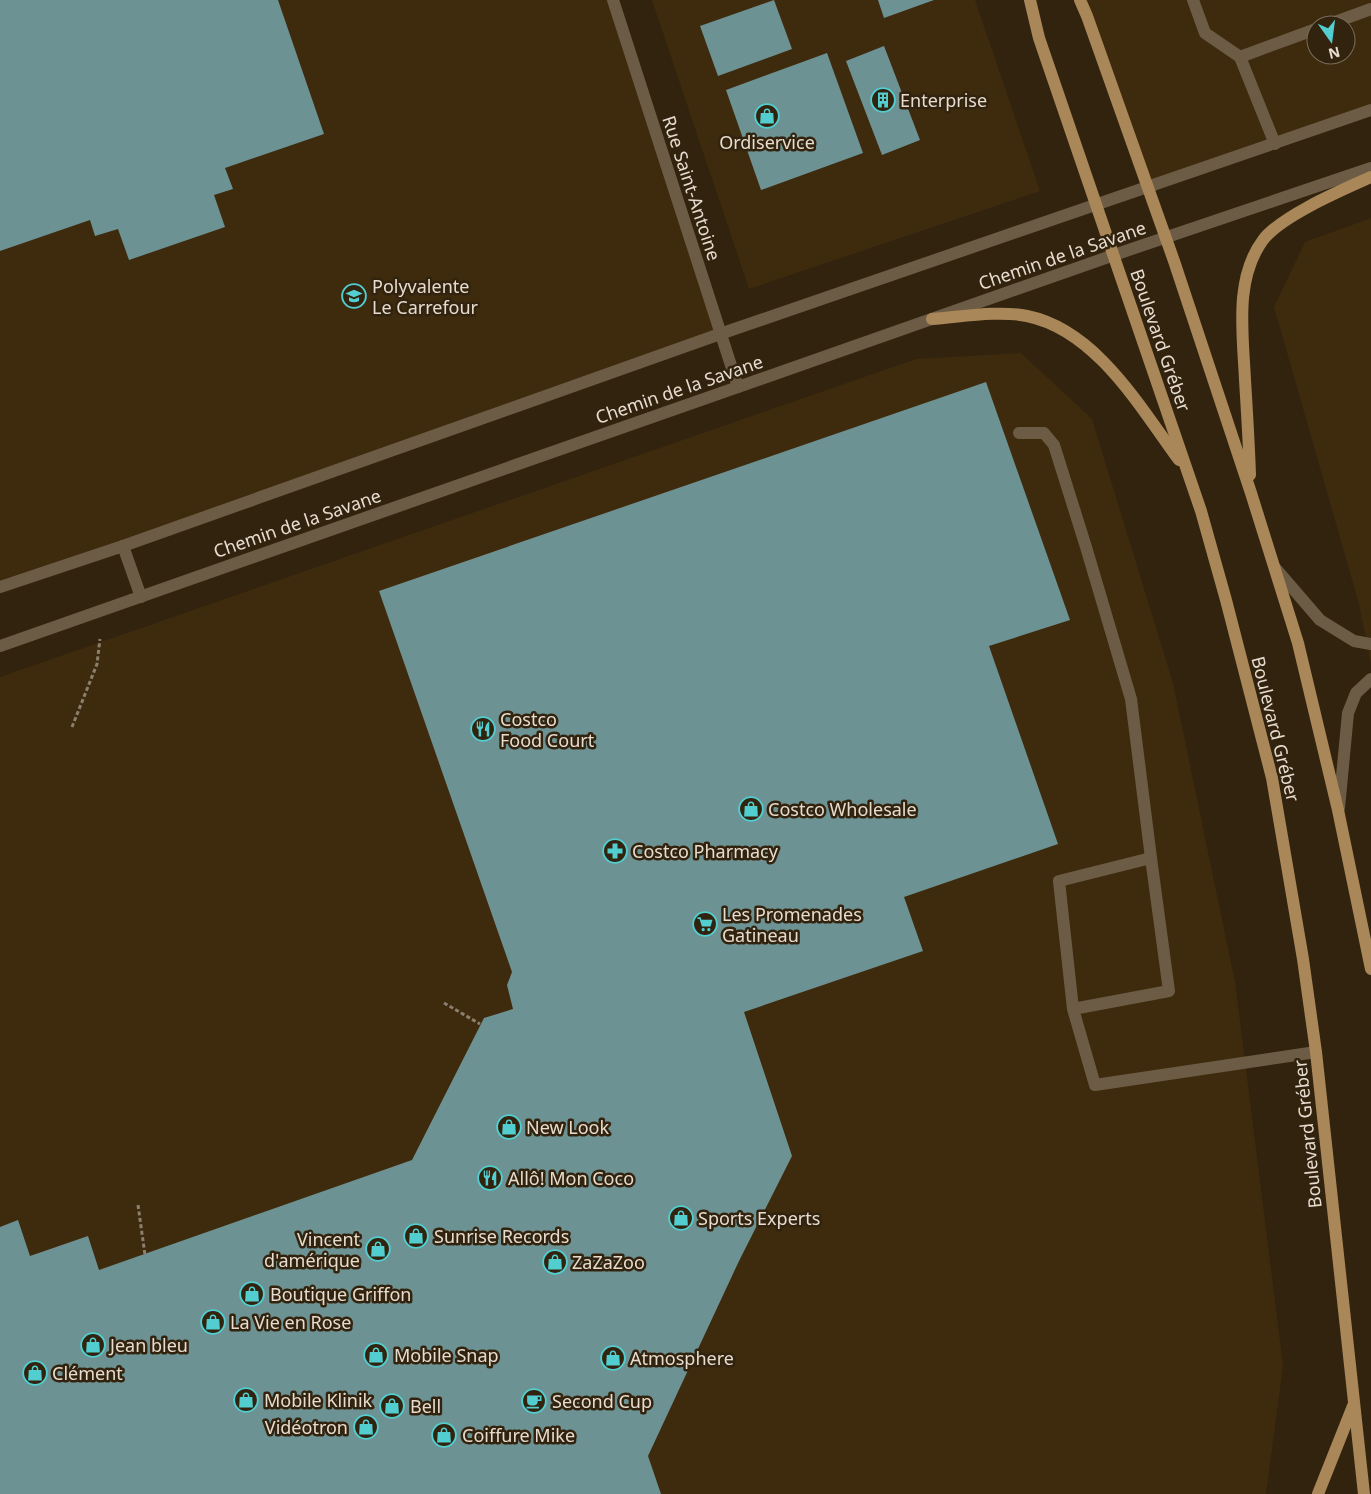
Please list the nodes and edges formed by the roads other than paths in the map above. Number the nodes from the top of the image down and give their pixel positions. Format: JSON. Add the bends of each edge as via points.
{"nodes":[{"id":1,"x":613,"y":0,"type":"edge"},
{"id":2,"x":1030,"y":0,"type":"edge"},
{"id":3,"x":1080,"y":0,"type":"edge"},
{"id":4,"x":1193,"y":0,"type":"edge"},
{"id":5,"x":1371,"y":9,"type":"edge"},
{"id":6,"x":1354,"y":15,"type":"edge"},
{"id":7,"x":1306,"y":33,"type":"edge"},
{"id":8,"x":1240,"y":58,"type":"junction"},
{"id":9,"x":1371,"y":110,"type":"edge"},
{"id":10,"x":1275,"y":144,"type":"junction"},
{"id":11,"x":1371,"y":168,"type":"edge"},
{"id":12,"x":1371,"y":177,"type":"edge"},
{"id":13,"x":1148,"y":188,"type":"junction"},
{"id":14,"x":1096,"y":205,"type":"junction"},
{"id":15,"x":1166,"y":238,"type":"junction"},
{"id":16,"x":1114,"y":255,"type":"junction"},
{"id":17,"x":932,"y":319,"type":"junction"},
{"id":18,"x":720,"y":334,"type":"junction"},
{"id":19,"x":738,"y":387,"type":"junction"},
{"id":20,"x":1019,"y":433,"type":"dead end"},
{"id":21,"x":1187,"y":471,"type":"junction"},
{"id":22,"x":1251,"y":493,"type":"junction"},
{"id":23,"x":123,"y":546,"type":"junction"},
{"id":24,"x":1276,"y":569,"type":"junction"},
{"id":25,"x":0,"y":587,"type":"edge"},
{"id":26,"x":141,"y":597,"type":"junction"},
{"id":27,"x":1371,"y":644,"type":"edge"},
{"id":28,"x":0,"y":646,"type":"edge"},
{"id":29,"x":1371,"y":679,"type":"edge"},
{"id":30,"x":1338,"y":810,"type":"junction"},
{"id":31,"x":1151,"y":858,"type":"junction"},
{"id":32,"x":1371,"y":969,"type":"edge"},
{"id":33,"x":1073,"y":1008,"type":"junction"},
{"id":34,"x":1316,"y":1052,"type":"junction"},
{"id":35,"x":1354,"y":1403,"type":"junction"},
{"id":36,"x":1318,"y":1494,"type":"edge"},
{"id":37,"x":1364,"y":1494,"type":"edge"}],
"edges":[{"from":1,"to":18,"type":"street","name":"Rue Saint-Antoine"},
{"from":2,"to":14,"type":"main road","name":"Boulevard Gréber","via":[[1039,38]]},
{"from":3,"to":13,"type":"main road","name":"Boulevard Gréber"},
{"from":4,"to":8,"type":"street","via":[[1205,33]]},
{"from":5,"to":6,"type":"street"},
{"from":7,"to":8,"type":"street"},
{"from":8,"to":10,"type":"street"},
{"from":9,"to":10,"type":"street","name":"Chemin de la Savane"},
{"from":10,"to":13,"type":"street","name":"Chemin de la Savane"},
{"from":11,"to":15,"type":"street","name":"Chemin de la Savane"},
{"from":12,"to":22,"type":"main road","via":[[1281,222],[1264,239],[1251,261],[1244,285],[1242,317]]},
{"from":13,"to":14,"type":"street","name":"Chemin de la Savane"},
{"from":13,"to":15,"type":"main road","name":"Boulevard Gréber"},
{"from":14,"to":16,"type":"main road","name":"Boulevard Gréber"},
{"from":14,"to":18,"type":"street","name":"Chemin de la Savane"},
{"from":15,"to":16,"type":"street","name":"Chemin de la Savane"},
{"from":15,"to":22,"type":"main road","name":"Boulevard Gréber"},
{"from":16,"to":17,"type":"street","name":"Chemin de la Savane"},
{"from":16,"to":21,"type":"main road","name":"Boulevard Gréber"},
{"from":17,"to":19,"type":"street","name":"Chemin de la Savane"},
{"from":17,"to":21,"type":"main road","via":[[1001,314],[1027,316],[1057,326],[1079,339],[1120,380]]},
{"from":18,"to":19,"type":"street","name":"Rue Saint-Antoine"},
{"from":18,"to":23,"type":"street","name":"Chemin de la Savane"},
{"from":19,"to":26,"type":"street","name":"Chemin de la Savane"},
{"from":20,"to":31,"type":"street","via":[[1044,433],[1054,445],[1086,547],[1131,699]]},
{"from":21,"to":34,"type":"main road","name":"Boulevard Gréber","via":[[1226,600],[1272,778]]},
{"from":22,"to":24,"type":"main road","name":"Boulevard Gréber"},
{"from":23,"to":25,"type":"street","name":"Chemin de la Savane"},
{"from":23,"to":26,"type":"street"},
{"from":24,"to":27,"type":"street","via":[[1320,620],[1354,642]]},
{"from":24,"to":30,"type":"main road","name":"Boulevard Gréber","via":[[1298,643]]},
{"from":26,"to":28,"type":"street","name":"Chemin de la Savane"},
{"from":29,"to":30,"type":"street","via":[[1356,693],[1348,712]]},
{"from":30,"to":32,"type":"main road","name":"Boulevard Gréber"},
{"from":31,"to":33,"type":"street","via":[[1059,881]]},
{"from":31,"to":33,"type":"street","via":[[1168,991]]},
{"from":33,"to":34,"type":"street","via":[[1094,1085]]},
{"from":34,"to":35,"type":"main road","name":"Boulevard Gréber"},
{"from":35,"to":36,"type":"main road"},
{"from":35,"to":37,"type":"main road","name":"Boulevard Gréber"}]}
